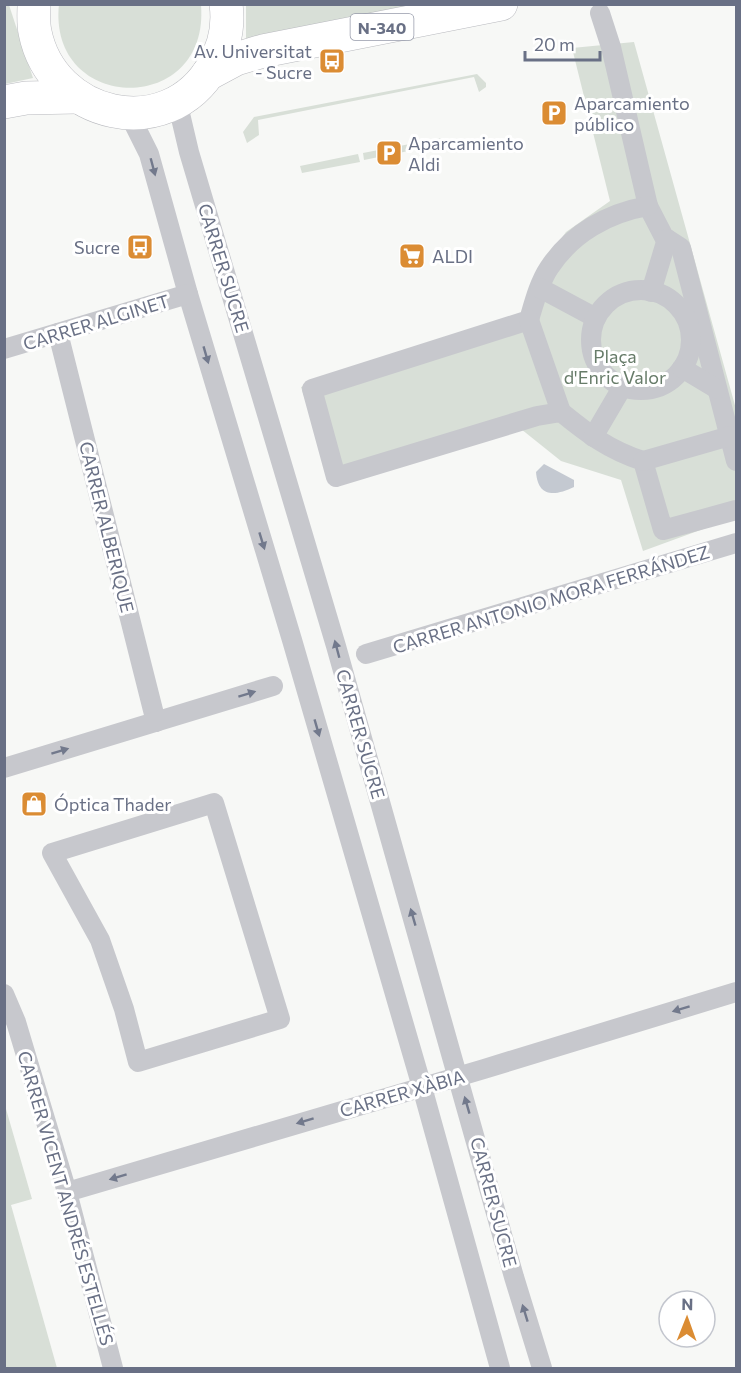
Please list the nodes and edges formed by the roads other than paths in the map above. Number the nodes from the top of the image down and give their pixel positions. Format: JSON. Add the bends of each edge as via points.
{"nodes":[{"id":1,"x":34,"y":4,"type":"edge"},
{"id":2,"x":226,"y":4,"type":"edge"},
{"id":3,"x":501,"y":4,"type":"edge"},
{"id":4,"x":600,"y":13,"type":"dead end"},
{"id":5,"x":208,"y":74,"type":"junction"},
{"id":6,"x":76,"y":97,"type":"junction"},
{"id":7,"x":4,"y":102,"type":"edge"},
{"id":8,"x":177,"y":102,"type":"junction"},
{"id":9,"x":129,"y":114,"type":"junction"},
{"id":10,"x":648,"y":206,"type":"junction"},
{"id":11,"x":667,"y":239,"type":"junction"},
{"id":12,"x":540,"y":288,"type":"junction"},
{"id":13,"x":651,"y":292,"type":"junction"},
{"id":14,"x":188,"y":294,"type":"junction"},
{"id":15,"x":596,"y":318,"type":"junction"},
{"id":16,"x":529,"y":320,"type":"junction"},
{"id":17,"x":58,"y":333,"type":"junction"},
{"id":18,"x":4,"y":349,"type":"edge"},
{"id":19,"x":682,"y":368,"type":"junction"},
{"id":20,"x":623,"y":386,"type":"junction"},
{"id":21,"x":717,"y":389,"type":"junction"},
{"id":22,"x":561,"y":412,"type":"junction"},
{"id":23,"x":730,"y":436,"type":"junction"},
{"id":24,"x":593,"y":437,"type":"junction"},
{"id":25,"x":643,"y":461,"type":"junction"},
{"id":26,"x":736,"y":461,"type":"edge"},
{"id":27,"x":736,"y":510,"type":"edge"},
{"id":28,"x":736,"y":543,"type":"edge"},
{"id":29,"x":366,"y":654,"type":"dead end"},
{"id":30,"x":273,"y":686,"type":"dead end"},
{"id":31,"x":156,"y":722,"type":"junction"},
{"id":32,"x":4,"y":768,"type":"edge"},
{"id":33,"x":214,"y":803,"type":"joint"},
{"id":34,"x":736,"y":992,"type":"edge"},
{"id":35,"x":4,"y":994,"type":"edge"},
{"id":36,"x":459,"y":1076,"type":"junction"},
{"id":37,"x":422,"y":1088,"type":"junction"},
{"id":38,"x":68,"y":1192,"type":"junction"},
{"id":39,"x":113,"y":1368,"type":"edge"},
{"id":40,"x":500,"y":1368,"type":"edge"},
{"id":41,"x":542,"y":1368,"type":"edge"}],
"edges":[{"from":1,"to":6,"type":"highway","number":"N-340","via":[[34,30],[41,56],[56,79]]},
{"from":2,"to":5,"type":"highway","number":"N-340","via":[[225,35]]},
{"from":3,"to":5,"type":"highway","number":"N-340","via":[[263,51],[236,59]]},
{"from":4,"to":10,"type":"street"},
{"from":5,"to":8,"type":"highway","number":"N-340"},
{"from":6,"to":7,"type":"highway","number":"N-340"},
{"from":6,"to":9,"type":"highway","number":"N-340","via":[[110,112]]},
{"from":8,"to":9,"type":"highway","number":"N-340","via":[[154,111]]},
{"from":36,"to":8,"type":"street","name":"CARRER SUCRE","one_way":true},
{"from":9,"to":14,"type":"street","one_way":true,"via":[[149,154]]},
{"from":10,"to":11,"type":"street"},
{"from":10,"to":12,"type":"street","via":[[623,210],[583,232],[548,269]]},
{"from":11,"to":13,"type":"street"},
{"from":11,"to":21,"type":"street","via":[[681,248]]},
{"from":12,"to":15,"type":"street"},
{"from":12,"to":16,"type":"street"},
{"from":13,"to":15,"type":"street","via":[[627,292],[612,299]]},
{"from":13,"to":19,"type":"street","via":[[674,302],[684,315],[691,347]]},
{"from":14,"to":17,"type":"street","name":"CARRER ALGINET"},
{"from":14,"to":37,"type":"street","one_way":true},
{"from":15,"to":20,"type":"street","via":[[590,342],[594,358],[602,372]]},
{"from":16,"to":22,"type":"street"},
{"from":16,"to":22,"type":"street","via":[[312,388],[336,477]]},
{"from":17,"to":18,"type":"street","name":"CARRER ALGINET"},
{"from":17,"to":31,"type":"street","name":"CARRER ALBERIQUE"},
{"from":19,"to":20,"type":"street","via":[[663,385],[647,390]]},
{"from":19,"to":21,"type":"street"},
{"from":20,"to":24,"type":"street"},
{"from":21,"to":23,"type":"street"},
{"from":22,"to":24,"type":"street"},
{"from":23,"to":25,"type":"street"},
{"from":23,"to":26,"type":"street"},
{"from":24,"to":25,"type":"street","via":[[619,453]]},
{"from":25,"to":27,"type":"street","via":[[663,530]]},
{"from":28,"to":29,"type":"street","name":"CARRER ANTONIO MORA FERRÁNDEZ"},
{"from":31,"to":30,"type":"street","one_way":true},
{"from":32,"to":31,"type":"street","one_way":true},
{"from":33,"to":33,"type":"street","via":[[280,1019],[138,1062],[100,940],[52,853]]},
{"from":34,"to":36,"type":"street","name":"CARRER XÀBIA","one_way":true},
{"from":35,"to":38,"type":"street","name":"CARRER VICENT ANDRÉS ESTELLÉS"},
{"from":36,"to":37,"type":"street","name":"CARRER XÀBIA"},
{"from":41,"to":36,"type":"street","name":"CARRER SUCRE","one_way":true},
{"from":37,"to":38,"type":"street","name":"CARRER XÀBIA","one_way":true},
{"from":37,"to":40,"type":"street"},
{"from":38,"to":39,"type":"street","name":"CARRER VICENT ANDRÉS ESTELLÉS"}]}
